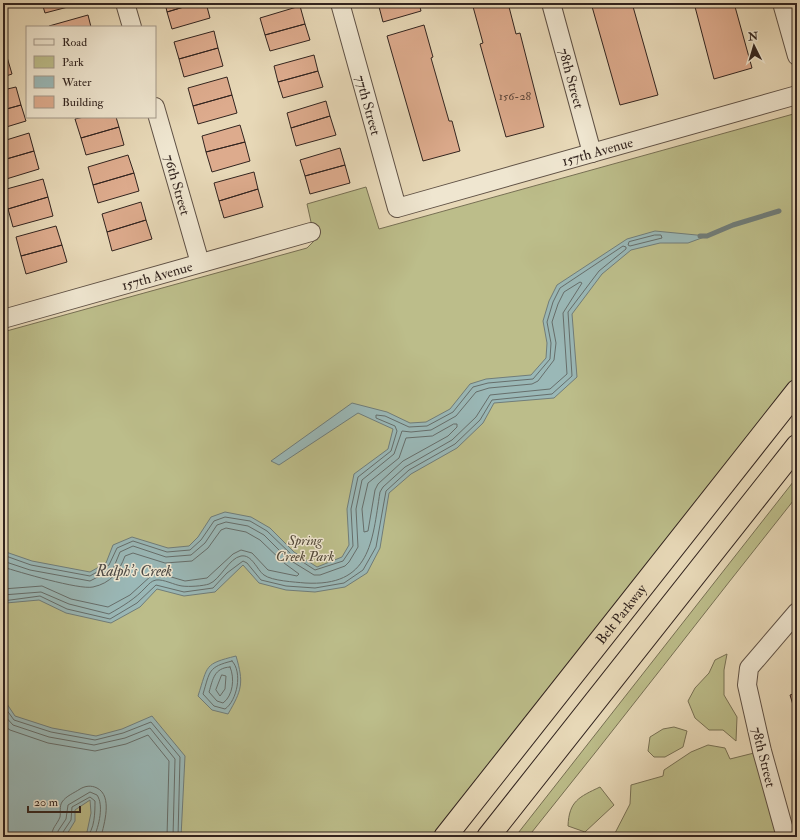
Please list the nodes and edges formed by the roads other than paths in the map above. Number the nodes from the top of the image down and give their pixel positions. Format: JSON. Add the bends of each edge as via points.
{"nodes":[{"id":1,"x":125,"y":3,"type":"edge"},
{"id":2,"x":340,"y":3,"type":"edge"},
{"id":3,"x":551,"y":3,"type":"edge"},
{"id":4,"x":782,"y":3,"type":"edge"},
{"id":5,"x":132,"y":26,"type":"edge"},
{"id":6,"x":797,"y":56,"type":"edge"},
{"id":7,"x":797,"y":95,"type":"edge"},
{"id":8,"x":156,"y":110,"type":"edge"},
{"id":9,"x":592,"y":153,"type":"junction"},
{"id":10,"x":397,"y":208,"type":"joint"},
{"id":11,"x":311,"y":232,"type":"dead end"},
{"id":12,"x":200,"y":264,"type":"junction"},
{"id":13,"x":3,"y":319,"type":"edge"},
{"id":14,"x":797,"y":391,"type":"edge"},
{"id":15,"x":797,"y":446,"type":"edge"},
{"id":16,"x":797,"y":612,"type":"edge"},
{"id":17,"x":445,"y":837,"type":"edge"},
{"id":18,"x":488,"y":837,"type":"edge"},
{"id":19,"x":786,"y":837,"type":"edge"}],
"edges":[{"from":1,"to":5,"type":"street"},
{"from":2,"to":10,"type":"street","name":"77th Street"},
{"from":3,"to":9,"type":"street","name":"78th Street"},
{"from":4,"to":6,"type":"street"},
{"from":7,"to":9,"type":"street","name":"157th Avenue"},
{"from":8,"to":12,"type":"street","name":"76th Street"},
{"from":9,"to":10,"type":"street","name":"157th Avenue"},
{"from":11,"to":12,"type":"street","name":"157th Avenue"},
{"from":12,"to":13,"type":"street","name":"157th Avenue"},
{"from":14,"to":17,"type":"highway","name":"Belt Parkway"},
{"from":15,"to":18,"type":"highway"},
{"from":16,"to":19,"type":"street","name":"78th Street","via":[[749,668],[747,677],[762,751]]}]}
